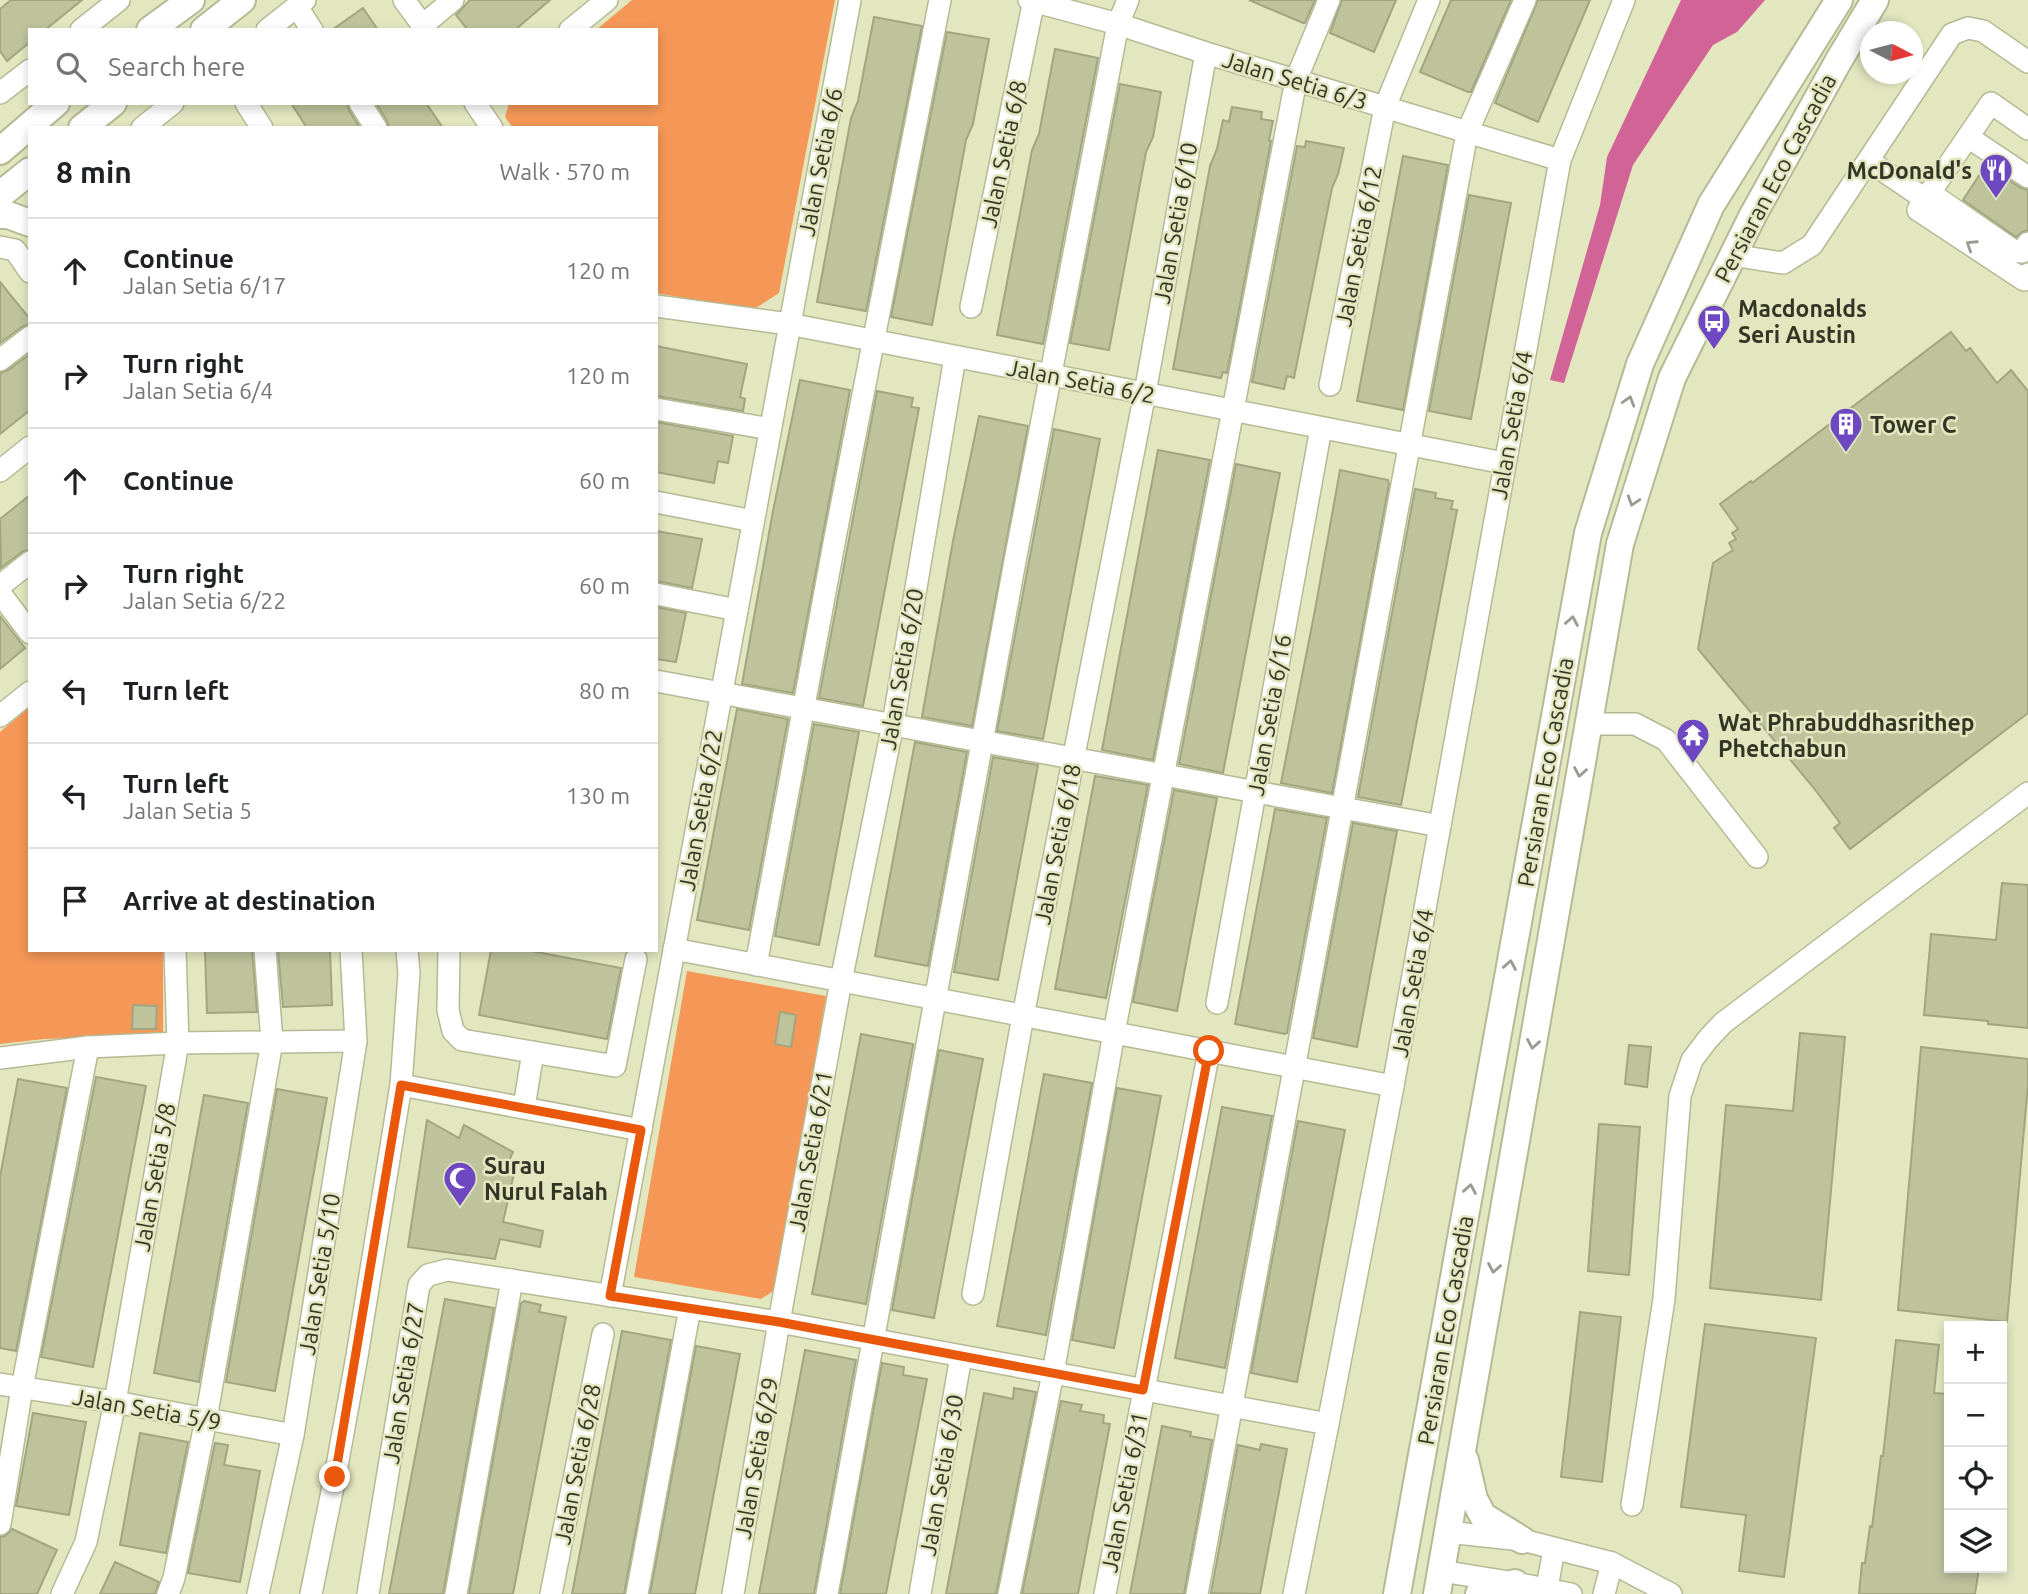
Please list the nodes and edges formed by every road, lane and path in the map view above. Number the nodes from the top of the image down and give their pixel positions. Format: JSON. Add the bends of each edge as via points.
{"nodes":[{"id":1,"x":119,"y":0,"type":"edge"},
{"id":2,"x":184,"y":0,"type":"edge"},
{"id":3,"x":191,"y":0,"type":"edge"},
{"id":4,"x":242,"y":0,"type":"edge"},
{"id":5,"x":404,"y":0,"type":"edge"},
{"id":6,"x":453,"y":0,"type":"edge"},
{"id":7,"x":607,"y":0,"type":"edge"},
{"id":8,"x":850,"y":0,"type":"edge"},
{"id":9,"x":940,"y":0,"type":"edge"},
{"id":10,"x":1032,"y":0,"type":"edge"},
{"id":11,"x":1128,"y":0,"type":"edge"},
{"id":12,"x":1329,"y":0,"type":"edge"},
{"id":13,"x":1429,"y":0,"type":"edge"},
{"id":14,"x":1525,"y":0,"type":"edge"},
{"id":15,"x":1624,"y":0,"type":"edge"},
{"id":16,"x":1839,"y":0,"type":"edge"},
{"id":17,"x":1875,"y":0,"type":"edge"},
{"id":18,"x":1888,"y":0,"type":"edge"},
{"id":19,"x":301,"y":3,"type":"edge"},
{"id":20,"x":1118,"y":24,"type":"junction"},
{"id":21,"x":424,"y":27,"type":"edge"},
{"id":22,"x":84,"y":28,"type":"edge"},
{"id":23,"x":150,"y":28,"type":"edge"},
{"id":24,"x":151,"y":28,"type":"edge"},
{"id":25,"x":207,"y":28,"type":"edge"},
{"id":26,"x":270,"y":28,"type":"edge"},
{"id":27,"x":311,"y":28,"type":"edge"},
{"id":28,"x":572,"y":28,"type":"edge"},
{"id":29,"x":1206,"y":53,"type":"junction"},
{"id":30,"x":1839,"y":60,"type":"junction"},
{"id":31,"x":2028,"y":62,"type":"edge"},
{"id":32,"x":28,"y":71,"type":"edge"},
{"id":33,"x":1296,"y":80,"type":"junction"},
{"id":34,"x":2,"y":87,"type":"edge"},
{"id":35,"x":55,"y":105,"type":"edge"},
{"id":36,"x":111,"y":105,"type":"edge"},
{"id":37,"x":247,"y":105,"type":"edge"},
{"id":38,"x":361,"y":105,"type":"edge"},
{"id":39,"x":477,"y":105,"type":"edge"},
{"id":40,"x":1385,"y":107,"type":"junction"},
{"id":41,"x":33,"y":126,"type":"edge"},
{"id":42,"x":84,"y":126,"type":"edge"},
{"id":43,"x":261,"y":126,"type":"edge"},
{"id":44,"x":375,"y":126,"type":"edge"},
{"id":45,"x":491,"y":126,"type":"edge"},
{"id":46,"x":2028,"y":129,"type":"edge"},
{"id":47,"x":28,"y":131,"type":"edge"},
{"id":48,"x":1467,"y":133,"type":"junction"},
{"id":49,"x":1968,"y":136,"type":"junction"},
{"id":50,"x":13,"y":145,"type":"edge"},
{"id":51,"x":1560,"y":160,"type":"junction"},
{"id":52,"x":1869,"y":161,"type":"junction"},
{"id":53,"x":2028,"y":177,"type":"edge"},
{"id":54,"x":28,"y":178,"type":"edge"},
{"id":55,"x":0,"y":195,"type":"edge"},
{"id":56,"x":1928,"y":196,"type":"junction"},
{"id":57,"x":0,"y":215,"type":"edge"},
{"id":58,"x":28,"y":222,"type":"edge"},
{"id":59,"x":2028,"y":243,"type":"edge"},
{"id":60,"x":0,"y":247,"type":"edge"},
{"id":61,"x":1732,"y":255,"type":"junction"},
{"id":62,"x":28,"y":269,"type":"edge"},
{"id":63,"x":2028,"y":274,"type":"edge"},
{"id":64,"x":658,"y":306,"type":"edge"},
{"id":65,"x":971,"y":307,"type":"dead end"},
{"id":66,"x":789,"y":324,"type":"junction"},
{"id":67,"x":28,"y":339,"type":"edge"},
{"id":68,"x":873,"y":341,"type":"junction"},
{"id":69,"x":955,"y":357,"type":"junction"},
{"id":70,"x":0,"y":360,"type":"edge"},
{"id":71,"x":1051,"y":375,"type":"junction"},
{"id":72,"x":1330,"y":385,"type":"dead end"},
{"id":73,"x":1144,"y":393,"type":"junction"},
{"id":74,"x":658,"y":409,"type":"edge"},
{"id":75,"x":1233,"y":411,"type":"junction"},
{"id":76,"x":1321,"y":428,"type":"junction"},
{"id":77,"x":770,"y":429,"type":"junction"},
{"id":78,"x":1409,"y":444,"type":"junction"},
{"id":79,"x":28,"y":449,"type":"edge"},
{"id":80,"x":1504,"y":463,"type":"junction"},
{"id":81,"x":0,"y":471,"type":"edge"},
{"id":82,"x":658,"y":502,"type":"edge"},
{"id":83,"x":753,"y":521,"type":"junction"},
{"id":84,"x":28,"y":564,"type":"edge"},
{"id":85,"x":0,"y":586,"type":"edge"},
{"id":86,"x":0,"y":593,"type":"edge"},
{"id":87,"x":658,"y":594,"type":"edge"},
{"id":88,"x":737,"y":610,"type":"junction"},
{"id":89,"x":28,"y":629,"type":"edge"},
{"id":90,"x":658,"y":681,"type":"edge"},
{"id":91,"x":721,"y":692,"type":"junction"},
{"id":92,"x":28,"y":694,"type":"edge"},
{"id":93,"x":803,"y":707,"type":"junction"},
{"id":94,"x":0,"y":716,"type":"edge"},
{"id":95,"x":893,"y":724,"type":"junction"},
{"id":96,"x":1588,"y":724,"type":"junction"},
{"id":97,"x":982,"y":741,"type":"junction"},
{"id":98,"x":1074,"y":758,"type":"junction"},
{"id":99,"x":1163,"y":775,"type":"junction"},
{"id":100,"x":1256,"y":792,"type":"junction"},
{"id":101,"x":2028,"y":793,"type":"edge"},
{"id":102,"x":1342,"y":808,"type":"junction"},
{"id":103,"x":1440,"y":826,"type":"junction"},
{"id":104,"x":1757,"y":856,"type":"dead end"},
{"id":105,"x":674,"y":949,"type":"junction"},
{"id":106,"x":175,"y":952,"type":"edge"},
{"id":107,"x":265,"y":952,"type":"edge"},
{"id":108,"x":351,"y":952,"type":"edge"},
{"id":109,"x":407,"y":952,"type":"edge"},
{"id":110,"x":449,"y":952,"type":"edge"},
{"id":111,"x":636,"y":959,"type":"dead end"},
{"id":112,"x":756,"y":965,"type":"junction"},
{"id":113,"x":841,"y":981,"type":"junction"},
{"id":114,"x":934,"y":999,"type":"junction"},
{"id":115,"x":1217,"y":1003,"type":"dead end"},
{"id":116,"x":1023,"y":1016,"type":"junction"},
{"id":117,"x":1114,"y":1033,"type":"junction"},
{"id":118,"x":356,"y":1041,"type":"junction"},
{"id":119,"x":272,"y":1042,"type":"junction"},
{"id":120,"x":178,"y":1044,"type":"junction"},
{"id":121,"x":88,"y":1047,"type":"junction"},
{"id":122,"x":1209,"y":1051,"type":"junction"},
{"id":123,"x":533,"y":1052,"type":"junction"},
{"id":124,"x":0,"y":1058,"type":"edge"},
{"id":125,"x":1294,"y":1067,"type":"junction"},
{"id":126,"x":401,"y":1085,"type":"junction"},
{"id":127,"x":1393,"y":1086,"type":"junction"},
{"id":128,"x":524,"y":1107,"type":"junction"},
{"id":129,"x":641,"y":1130,"type":"junction"},
{"id":130,"x":512,"y":1280,"type":"junction"},
{"id":131,"x":973,"y":1294,"type":"dead end"},
{"id":132,"x":610,"y":1296,"type":"junction"},
{"id":133,"x":690,"y":1308,"type":"junction"},
{"id":134,"x":779,"y":1322,"type":"junction"},
{"id":135,"x":603,"y":1334,"type":"dead end"},
{"id":136,"x":873,"y":1339,"type":"junction"},
{"id":137,"x":961,"y":1356,"type":"junction"},
{"id":138,"x":1053,"y":1373,"type":"junction"},
{"id":139,"x":0,"y":1384,"type":"edge"},
{"id":140,"x":22,"y":1388,"type":"junction"},
{"id":141,"x":1143,"y":1390,"type":"junction"},
{"id":142,"x":115,"y":1402,"type":"junction"},
{"id":143,"x":1231,"y":1407,"type":"junction"},
{"id":144,"x":206,"y":1419,"type":"junction"},
{"id":145,"x":1328,"y":1424,"type":"junction"},
{"id":146,"x":293,"y":1435,"type":"junction"},
{"id":147,"x":1464,"y":1444,"type":"junction"},
{"id":148,"x":1420,"y":1468,"type":"junction"},
{"id":149,"x":1632,"y":1505,"type":"dead end"},
{"id":150,"x":0,"y":1524,"type":"edge"},
{"id":151,"x":1439,"y":1538,"type":"junction"},
{"id":152,"x":1522,"y":1540,"type":"junction"},
{"id":153,"x":1554,"y":1549,"type":"junction"},
{"id":154,"x":1612,"y":1563,"type":"junction"},
{"id":155,"x":1439,"y":1583,"type":"edge"},
{"id":156,"x":1515,"y":1583,"type":"junction"},
{"id":157,"x":1547,"y":1588,"type":"junction"},
{"id":158,"x":62,"y":1594,"type":"edge"},
{"id":159,"x":168,"y":1594,"type":"edge"},
{"id":160,"x":257,"y":1594,"type":"edge"},
{"id":161,"x":311,"y":1594,"type":"edge"},
{"id":162,"x":368,"y":1594,"type":"edge"},
{"id":163,"x":456,"y":1594,"type":"edge"},
{"id":164,"x":551,"y":1594,"type":"edge"},
{"id":165,"x":637,"y":1594,"type":"edge"},
{"id":166,"x":733,"y":1594,"type":"edge"},
{"id":167,"x":827,"y":1594,"type":"edge"},
{"id":168,"x":920,"y":1594,"type":"edge"},
{"id":169,"x":1009,"y":1594,"type":"edge"},
{"id":170,"x":1105,"y":1594,"type":"edge"},
{"id":171,"x":1197,"y":1594,"type":"edge"},
{"id":172,"x":1294,"y":1594,"type":"edge"},
{"id":173,"x":1398,"y":1594,"type":"edge"},
{"id":174,"x":1479,"y":1594,"type":"edge"},
{"id":175,"x":1571,"y":1594,"type":"edge"},
{"id":176,"x":1604,"y":1594,"type":"edge"},
{"id":177,"x":1671,"y":1594,"type":"edge"}],
"edges":[{"from":1,"to":22,"type":"street"},
{"from":2,"to":23,"type":"main road"},
{"from":3,"to":24,"type":"main road"},
{"from":4,"to":25,"type":"main road"},
{"from":5,"to":21,"type":"street"},
{"from":6,"to":21,"type":"street"},
{"from":7,"to":28,"type":"street"},
{"from":8,"to":66,"type":"street","name":"Jalan Setia 6/6"},
{"from":9,"to":68,"type":"street"},
{"from":10,"to":20,"type":"street","name":"Jalan Setia 6/3"},
{"from":10,"to":65,"type":"street","name":"Jalan Setia 6/8"},
{"from":11,"to":20,"type":"street"},
{"from":12,"to":33,"type":"street"},
{"from":13,"to":40,"type":"street","name":"Jalan Setia 6/12"},
{"from":14,"to":48,"type":"street"},
{"from":15,"to":51,"type":"street","name":"Jalan Setia 6/4"},
{"from":148,"to":16,"type":"main road","name":"Persiaran Eco Cascadia","one_way":true,"via":[[1588,533],[1640,364],[1711,205]]},
{"from":17,"to":30,"type":"main road","name":"Persiaran Eco Cascadia"},
{"from":18,"to":30,"type":"main road"},
{"from":19,"to":26,"type":"street"},
{"from":19,"to":27,"type":"street"},
{"from":20,"to":29,"type":"street","name":"Jalan Setia 6/3"},
{"from":20,"to":71,"type":"street"},
{"from":29,"to":33,"type":"street","name":"Jalan Setia 6/3"},
{"from":29,"to":73,"type":"street","name":"Jalan Setia 6/10"},
{"from":30,"to":61,"type":"main road","name":"Persiaran Eco Cascadia"},
{"from":31,"to":52,"type":"street","via":[[1983,31],[1968,28],[1952,34]]},
{"from":32,"to":34,"type":"street"},
{"from":33,"to":40,"type":"street","name":"Jalan Setia 6/3"},
{"from":33,"to":75,"type":"street"},
{"from":35,"to":41,"type":"main road"},
{"from":36,"to":42,"type":"main road"},
{"from":37,"to":43,"type":"street"},
{"from":38,"to":44,"type":"street"},
{"from":39,"to":45,"type":"street"},
{"from":40,"to":48,"type":"street","name":"Jalan Setia 6/3"},
{"from":40,"to":72,"type":"street","name":"Jalan Setia 6/12"},
{"from":46,"to":49,"type":"street","via":[[1991,103]]},
{"from":47,"to":50,"type":"main road"},
{"from":48,"to":51,"type":"street","name":"Jalan Setia 6/3"},
{"from":48,"to":78,"type":"street"},
{"from":49,"to":53,"type":"street"},
{"from":49,"to":56,"type":"street"},
{"from":50,"to":54,"type":"street"},
{"from":51,"to":80,"type":"street","name":"Jalan Setia 6/4"},
{"from":52,"to":56,"type":"street"},
{"from":52,"to":61,"type":"street","via":[[1812,245],[1783,263]]},
{"from":54,"to":55,"type":"main road"},
{"from":56,"to":59,"type":"street","via":[[2014,251],[2022,251]]},
{"from":63,"to":56,"type":"street","one_way":true,"via":[[2024,280],[1918,210]]},
{"from":57,"to":58,"type":"main road"},
{"from":60,"to":62,"type":"street","via":[[15,250]]},
{"from":61,"to":96,"type":"main road","name":"Persiaran Eco Cascadia","one_way":true,"via":[[1672,378],[1620,544]]},
{"from":64,"to":66,"type":"street","name":"Jalan Setia 6/2"},
{"from":66,"to":68,"type":"street","name":"Jalan Setia 6/2"},
{"from":66,"to":77,"type":"street","name":"Jalan Setia 6/22"},
{"from":67,"to":70,"type":"street"},
{"from":68,"to":69,"type":"street","name":"Jalan Setia 6/2"},
{"from":68,"to":93,"type":"street"},
{"from":69,"to":71,"type":"street","name":"Jalan Setia 6/2"},
{"from":69,"to":95,"type":"street","name":"Jalan Setia 6/20"},
{"from":71,"to":73,"type":"street","name":"Jalan Setia 6/2"},
{"from":71,"to":97,"type":"street"},
{"from":73,"to":75,"type":"street","name":"Jalan Setia 6/2"},
{"from":73,"to":98,"type":"street","name":"Jalan Setia 6/18"},
{"from":74,"to":77,"type":"street"},
{"from":75,"to":76,"type":"street","name":"Jalan Setia 6/2"},
{"from":75,"to":99,"type":"street"},
{"from":76,"to":78,"type":"street","name":"Jalan Setia 6/2"},
{"from":76,"to":100,"type":"street","name":"Jalan Setia 6/16"},
{"from":77,"to":83,"type":"street","name":"Jalan Setia 6/22"},
{"from":78,"to":80,"type":"street","name":"Jalan Setia 6/2"},
{"from":78,"to":102,"type":"street"},
{"from":79,"to":81,"type":"street"},
{"from":80,"to":103,"type":"street","name":"Jalan Setia 6/4"},
{"from":82,"to":83,"type":"street"},
{"from":83,"to":88,"type":"street","name":"Jalan Setia 6/22"},
{"from":84,"to":85,"type":"street"},
{"from":86,"to":89,"type":"street"},
{"from":87,"to":88,"type":"street"},
{"from":88,"to":91,"type":"street","name":"Jalan Setia 6/22"},
{"from":90,"to":91,"type":"street"},
{"from":91,"to":93,"type":"street"},
{"from":91,"to":105,"type":"street","name":"Jalan Setia 6/22"},
{"from":92,"to":94,"type":"street"},
{"from":93,"to":95,"type":"street"},
{"from":93,"to":112,"type":"street"},
{"from":95,"to":97,"type":"street"},
{"from":95,"to":113,"type":"street","name":"Jalan Setia 6/20"},
{"from":96,"to":104,"type":"street","via":[[1635,724],[1666,740]]},
{"from":96,"to":147,"type":"main road","name":"Persiaran Eco Cascadia","one_way":true},
{"from":97,"to":98,"type":"street"},
{"from":97,"to":114,"type":"street"},
{"from":98,"to":99,"type":"street"},
{"from":98,"to":116,"type":"street","name":"Jalan Setia 6/18"},
{"from":99,"to":100,"type":"street"},
{"from":99,"to":117,"type":"street"},
{"from":100,"to":102,"type":"street"},
{"from":100,"to":115,"type":"street","name":"Jalan Setia 6/16"},
{"from":101,"to":149,"type":"street","via":[[1723,1023],[1692,1060],[1679,1096],[1664,1299]]},
{"from":102,"to":103,"type":"street"},
{"from":102,"to":125,"type":"street"},
{"from":103,"to":127,"type":"street","name":"Jalan Setia 6/4"},
{"from":105,"to":112,"type":"street"},
{"from":105,"to":129,"type":"street","name":"Jalan Setia 6/22"},
{"from":106,"to":120,"type":"street","name":"Jalan Setia 5/8"},
{"from":107,"to":119,"type":"street"},
{"from":108,"to":118,"type":"street","name":"Jalan Setia 5/10"},
{"from":109,"to":126,"type":"street"},
{"from":110,"to":123,"type":"street","via":[[448,1010],[453,1031],[462,1040]]},
{"from":111,"to":123,"type":"street","via":[[614,1066]]},
{"from":112,"to":113,"type":"street"},
{"from":113,"to":114,"type":"street"},
{"from":113,"to":134,"type":"street","name":"Jalan Setia 6/21"},
{"from":114,"to":116,"type":"street"},
{"from":114,"to":136,"type":"street"},
{"from":116,"to":117,"type":"street"},
{"from":116,"to":131,"type":"street","name":"Jalan Setia 6/18"},
{"from":117,"to":122,"type":"street"},
{"from":117,"to":138,"type":"street"},
{"from":118,"to":119,"type":"street"},
{"from":118,"to":146,"type":"street","name":"Jalan Setia 5/10"},
{"from":119,"to":120,"type":"street"},
{"from":119,"to":144,"type":"street"},
{"from":120,"to":121,"type":"street"},
{"from":120,"to":142,"type":"street","name":"Jalan Setia 5/8"},
{"from":121,"to":124,"type":"street"},
{"from":121,"to":140,"type":"street"},
{"from":122,"to":125,"type":"street"},
{"from":122,"to":141,"type":"street","name":"Jalan Setia 6/31"},
{"from":123,"to":128,"type":"street"},
{"from":125,"to":127,"type":"street"},
{"from":125,"to":143,"type":"street"},
{"from":126,"to":128,"type":"street"},
{"from":126,"to":161,"type":"street","via":[[355,1369]]},
{"from":127,"to":145,"type":"street","name":"Jalan Setia 6/4"},
{"from":128,"to":129,"type":"street"},
{"from":129,"to":132,"type":"street","name":"Jalan Setia 6/22"},
{"from":130,"to":132,"type":"street","name":"Jalan Setia 6/27"},
{"from":130,"to":162,"type":"street","name":"Jalan Setia 6/27","via":[[447,1270],[428,1275],[419,1285]]},
{"from":130,"to":163,"type":"street"},
{"from":132,"to":133,"type":"street","name":"Jalan Setia 6/27"},
{"from":133,"to":134,"type":"street","name":"Jalan Setia 6/27"},
{"from":133,"to":165,"type":"street"},
{"from":134,"to":136,"type":"street"},
{"from":134,"to":166,"type":"street","name":"Jalan Setia 6/29"},
{"from":135,"to":164,"type":"street","name":"Jalan Setia 6/28"},
{"from":136,"to":137,"type":"street"},
{"from":136,"to":167,"type":"street"},
{"from":137,"to":138,"type":"street"},
{"from":137,"to":168,"type":"street","name":"Jalan Setia 6/30"},
{"from":138,"to":141,"type":"street"},
{"from":138,"to":169,"type":"street"},
{"from":139,"to":140,"type":"street","name":"Jalan Setia 5/9"},
{"from":140,"to":142,"type":"street","name":"Jalan Setia 5/9"},
{"from":140,"to":150,"type":"street"},
{"from":141,"to":143,"type":"street"},
{"from":141,"to":170,"type":"street","name":"Jalan Setia 6/31"},
{"from":142,"to":144,"type":"street","name":"Jalan Setia 5/9"},
{"from":142,"to":158,"type":"street","name":"Jalan Setia 5/8","via":[[86,1542]]},
{"from":143,"to":145,"type":"street"},
{"from":143,"to":171,"type":"street"},
{"from":144,"to":146,"type":"street","name":"Jalan Setia 5/9"},
{"from":144,"to":159,"type":"street"},
{"from":145,"to":172,"type":"street"},
{"from":146,"to":160,"type":"street","name":"Jalan Setia 5/10"},
{"from":147,"to":151,"type":"main road","name":"Persiaran Eco Cascadia"},
{"from":147,"to":152,"type":"main road","via":[[1474,1499],[1483,1516]]},
{"from":148,"to":151,"type":"main road","via":[[1417,1503],[1423,1527]]},
{"from":148,"to":173,"type":"main road","name":"Persiaran Eco Cascadia"},
{"from":151,"to":152,"type":"street"},
{"from":151,"to":155,"type":"main road","name":"Persiaran Eco Cascadia"},
{"from":151,"to":173,"type":"main road","via":[[1409,1569]]},
{"from":152,"to":153,"type":"street"},
{"from":153,"to":154,"type":"street"},
{"from":153,"to":157,"type":"street"},
{"from":154,"to":176,"type":"street"},
{"from":154,"to":177,"type":"street"},
{"from":155,"to":156,"type":"street"},
{"from":156,"to":157,"type":"street"},
{"from":156,"to":174,"type":"main road"},
{"from":157,"to":175,"type":"street"}]}
